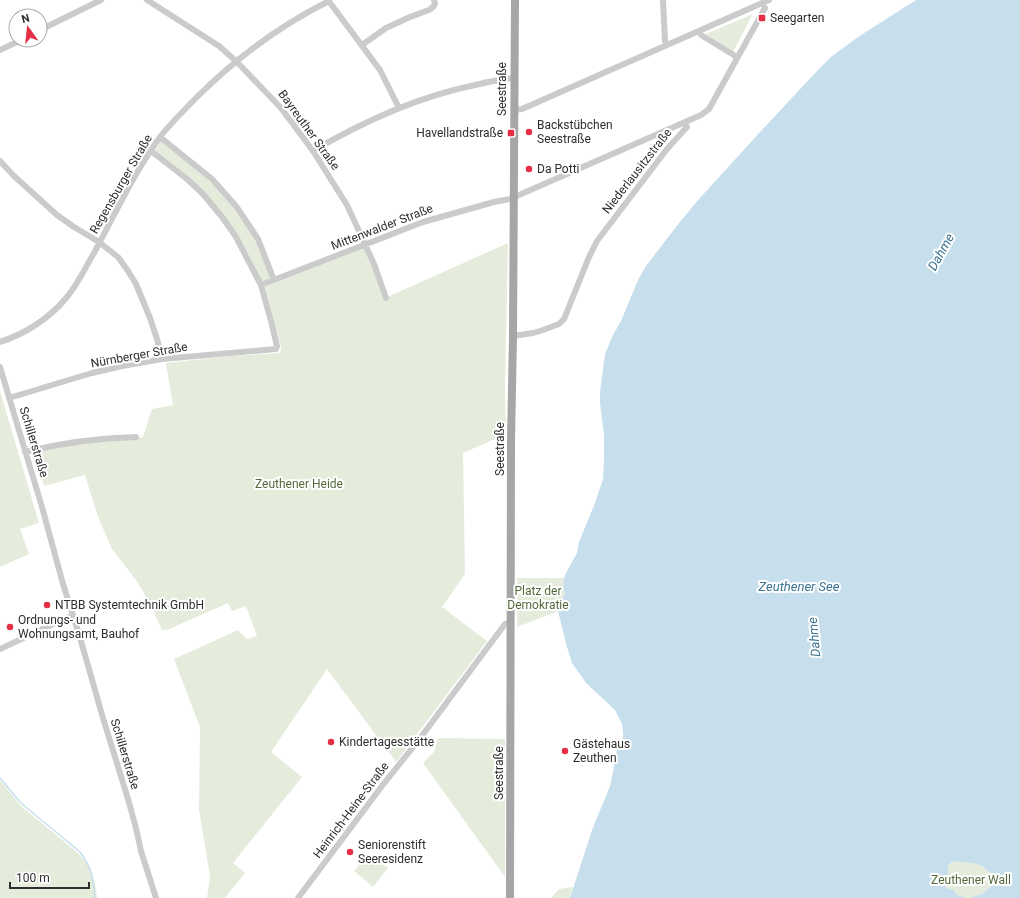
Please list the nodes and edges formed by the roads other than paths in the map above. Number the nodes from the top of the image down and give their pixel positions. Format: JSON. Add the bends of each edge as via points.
{"nodes":[{"id":1,"x":101,"y":0,"type":"edge"},
{"id":2,"x":147,"y":0,"type":"edge"},
{"id":3,"x":434,"y":0,"type":"edge"},
{"id":4,"x":515,"y":0,"type":"edge"},
{"id":5,"x":664,"y":0,"type":"edge"},
{"id":6,"x":329,"y":1,"type":"edge"},
{"id":7,"x":766,"y":1,"type":"edge"},
{"id":8,"x":48,"y":26,"type":"edge"},
{"id":9,"x":699,"y":31,"type":"junction"},
{"id":10,"x":362,"y":45,"type":"junction"},
{"id":11,"x":667,"y":46,"type":"junction"},
{"id":12,"x":737,"y":57,"type":"junction"},
{"id":13,"x":237,"y":62,"type":"junction"},
{"id":14,"x":514,"y":78,"type":"junction"},
{"id":15,"x":399,"y":108,"type":"junction"},
{"id":16,"x":514,"y":110,"type":"junction"},
{"id":17,"x":685,"y":123,"type":"junction"},
{"id":18,"x":160,"y":137,"type":"junction"},
{"id":19,"x":151,"y":151,"type":"junction"},
{"id":20,"x":313,"y":151,"type":"junction"},
{"id":21,"x":0,"y":161,"type":"edge"},
{"id":22,"x":514,"y":198,"type":"junction"},
{"id":23,"x":99,"y":242,"type":"junction"},
{"id":24,"x":365,"y":244,"type":"junction"},
{"id":25,"x":274,"y":280,"type":"junction"},
{"id":26,"x":260,"y":285,"type":"junction"},
{"id":27,"x":386,"y":298,"type":"dead end"},
{"id":28,"x":513,"y":336,"type":"junction"},
{"id":29,"x":0,"y":342,"type":"edge"},
{"id":30,"x":162,"y":359,"type":"junction"},
{"id":31,"x":0,"y":367,"type":"edge"},
{"id":32,"x":9,"y":398,"type":"junction"},
{"id":33,"x":136,"y":438,"type":"dead end"},
{"id":34,"x":25,"y":452,"type":"junction"},
{"id":35,"x":74,"y":616,"type":"junction"},
{"id":36,"x":510,"y":623,"type":"junction"},
{"id":37,"x":0,"y":649,"type":"edge"},
{"id":38,"x":156,"y":898,"type":"edge"},
{"id":39,"x":298,"y":898,"type":"edge"},
{"id":40,"x":510,"y":898,"type":"edge"}],
"edges":[{"from":1,"to":8,"type":"street"},
{"from":2,"to":13,"type":"street","name":"Bayreuther Straße","via":[[219,46]]},
{"from":3,"to":10,"type":"street","via":[[435,4],[429,10],[386,28]]},
{"from":4,"to":14,"type":"main road","name":"Seestraße"},
{"from":5,"to":11,"type":"street"},
{"from":6,"to":10,"type":"street"},
{"from":6,"to":13,"type":"street","name":"Regensburger Straße","via":[[291,22]]},
{"from":7,"to":9,"type":"street"},
{"from":7,"to":12,"type":"street","name":"Niederlausitzstraße","via":[[765,8]]},
{"from":9,"to":11,"type":"street"},
{"from":9,"to":12,"type":"street","via":[[701,35]]},
{"from":10,"to":15,"type":"street","via":[[380,70]]},
{"from":11,"to":16,"type":"street","via":[[522,109]]},
{"from":12,"to":17,"type":"street","name":"Niederlausitzstraße","via":[[709,109]]},
{"from":13,"to":18,"type":"street","name":"Regensburger Straße","via":[[204,90]]},
{"from":13,"to":20,"type":"street","name":"Bayreuther Straße","via":[[281,108]]},
{"from":14,"to":15,"type":"street","via":[[443,92]]},
{"from":14,"to":16,"type":"main road","name":"Seestraße"},
{"from":15,"to":20,"type":"street","via":[[357,126]]},
{"from":16,"to":22,"type":"main road","name":"Seestraße"},
{"from":17,"to":22,"type":"street","name":"Mittenwalder Straße"},
{"from":17,"to":28,"type":"street","name":"Niederlausitzstraße","via":[[687,127],[667,149],[597,242],[564,319],[559,324],[533,333]]},
{"from":18,"to":19,"type":"street","name":"Regensburger Straße"},
{"from":18,"to":25,"type":"street","via":[[212,179],[236,206],[258,239]]},
{"from":19,"to":23,"type":"street","name":"Regensburger Straße"},
{"from":19,"to":26,"type":"street","via":[[187,179],[222,217],[236,237]]},
{"from":20,"to":24,"type":"street","name":"Bayreuther Straße","via":[[347,205]]},
{"from":21,"to":23,"type":"street","via":[[57,215]]},
{"from":22,"to":24,"type":"street","name":"Mittenwalder Straße","via":[[423,222]]},
{"from":22,"to":28,"type":"main road","name":"Seestraße"},
{"from":23,"to":29,"type":"street","name":"Regensburger Straße","via":[[74,287],[61,303],[38,324]]},
{"from":23,"to":30,"type":"street","via":[[118,257],[129,271],[150,318]]},
{"from":24,"to":25,"type":"street","name":"Mittenwalder Straße"},
{"from":24,"to":27,"type":"street","name":"Bayreuther Straße"},
{"from":25,"to":26,"type":"street","name":"Mittenwalder Straße"},
{"from":26,"to":30,"type":"street","name":"Nürnberger Straße","via":[[276,348]]},
{"from":28,"to":36,"type":"main road","name":"Seestraße"},
{"from":30,"to":32,"type":"street","name":"Nürnberger Straße","via":[[92,373]]},
{"from":31,"to":32,"type":"street","name":"Schillerstraße"},
{"from":32,"to":34,"type":"street","name":"Schillerstraße"},
{"from":33,"to":34,"type":"street","via":[[64,444]]},
{"from":34,"to":35,"type":"street","name":"Schillerstraße"},
{"from":35,"to":37,"type":"street"},
{"from":35,"to":38,"type":"street","name":"Schillerstraße"},
{"from":36,"to":39,"type":"street","name":"Heinrich-Heine-Straße","via":[[505,624]]},
{"from":36,"to":40,"type":"main road","name":"Seestraße"}]}
